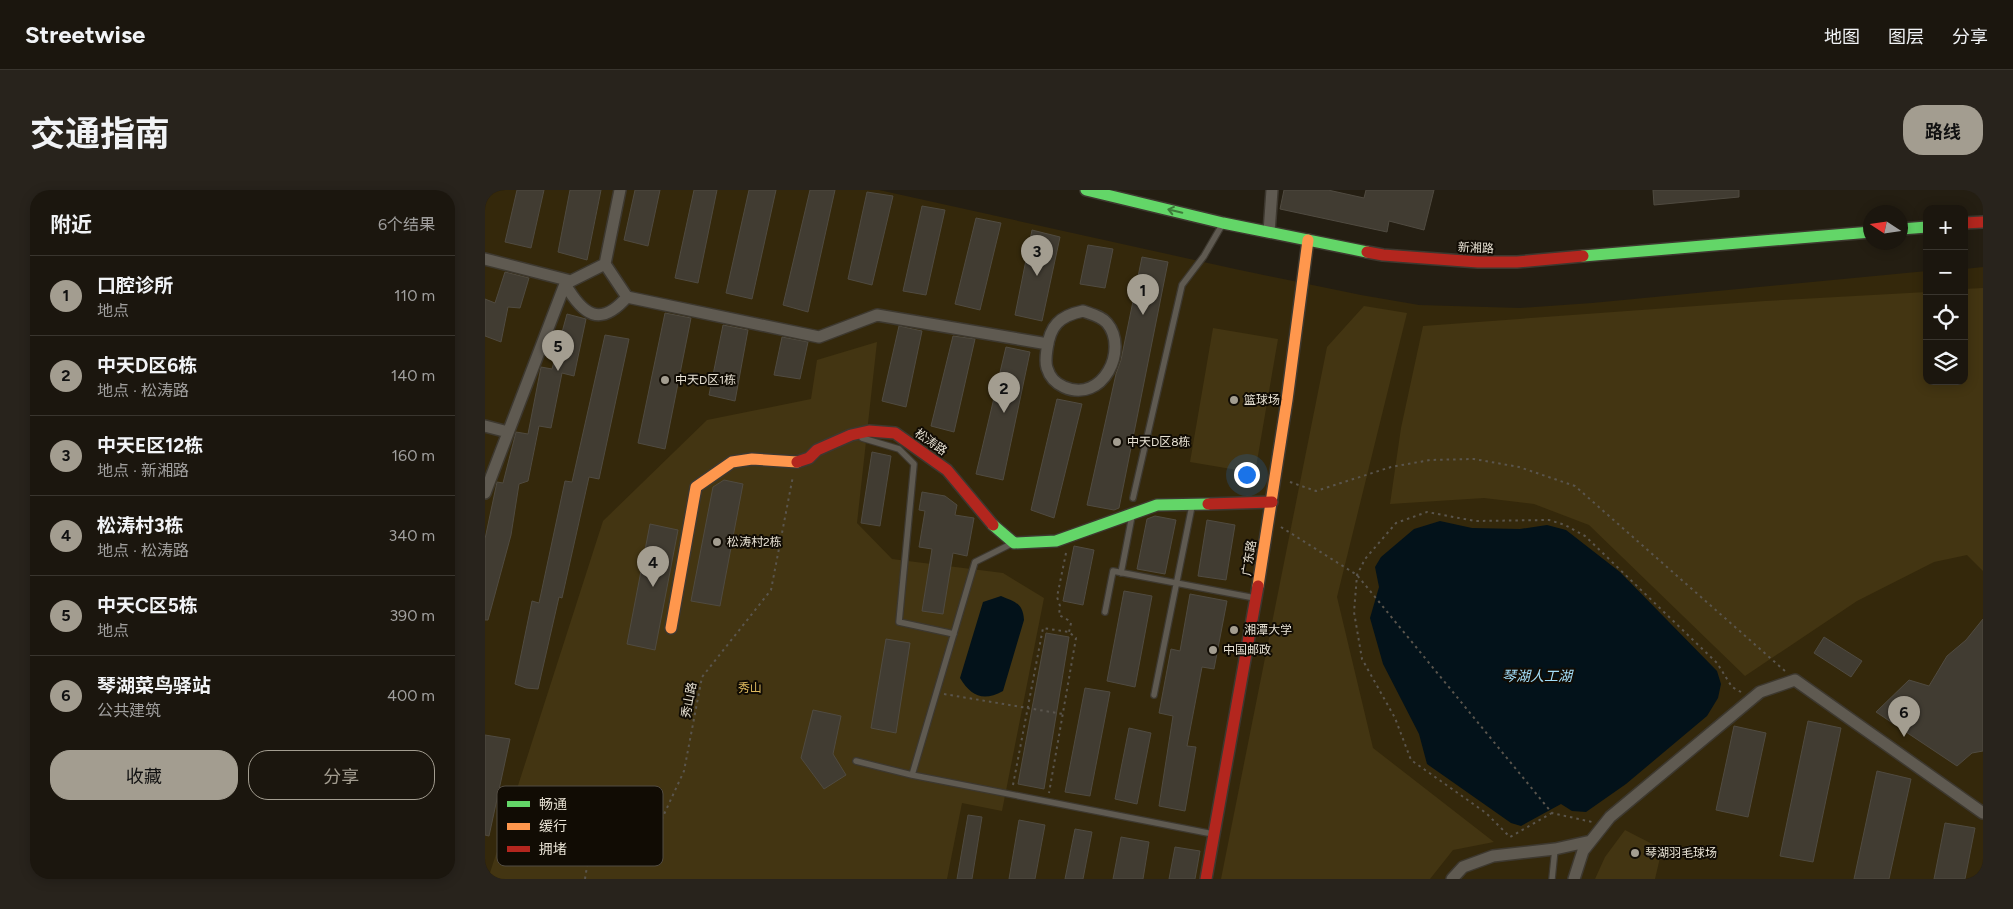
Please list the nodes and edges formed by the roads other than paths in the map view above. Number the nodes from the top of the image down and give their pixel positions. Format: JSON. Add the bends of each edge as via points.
{"nodes":[{"id":1,"x":620,"y":190,"type":"edge"},
{"id":2,"x":1087,"y":190,"type":"edge"},
{"id":3,"x":1272,"y":190,"type":"edge"},
{"id":4,"x":1983,"y":222,"type":"edge"},
{"id":5,"x":1223,"y":223,"type":"junction"},
{"id":6,"x":1968,"y":223,"type":"edge"},
{"id":7,"x":1923,"y":227,"type":"edge"},
{"id":8,"x":1908,"y":228,"type":"edge"},
{"id":9,"x":1269,"y":232,"type":"junction"},
{"id":10,"x":1863,"y":233,"type":"edge"},
{"id":11,"x":1308,"y":240,"type":"junction"},
{"id":12,"x":485,"y":259,"type":"edge"},
{"id":13,"x":605,"y":264,"type":"junction"},
{"id":14,"x":568,"y":283,"type":"junction"},
{"id":15,"x":627,"y":297,"type":"junction"},
{"id":16,"x":1048,"y":344,"type":"junction"},
{"id":17,"x":485,"y":426,"type":"edge"},
{"id":18,"x":508,"y":432,"type":"junction"},
{"id":19,"x":851,"y":435,"type":"junction"},
{"id":20,"x":485,"y":493,"type":"edge"},
{"id":21,"x":1133,"y":498,"type":"dead end"},
{"id":22,"x":1272,"y":502,"type":"junction"},
{"id":23,"x":1192,"y":504,"type":"junction"},
{"id":24,"x":1132,"y":514,"type":"junction"},
{"id":25,"x":1014,"y":543,"type":"junction"},
{"id":26,"x":1121,"y":573,"type":"junction"},
{"id":27,"x":1177,"y":583,"type":"junction"},
{"id":28,"x":1257,"y":599,"type":"junction"},
{"id":29,"x":1105,"y":612,"type":"dead end"},
{"id":30,"x":671,"y":628,"type":"dead end"},
{"id":31,"x":954,"y":634,"type":"junction"},
{"id":32,"x":1155,"y":695,"type":"dead end"},
{"id":33,"x":856,"y":761,"type":"dead end"},
{"id":34,"x":912,"y":775,"type":"junction"},
{"id":35,"x":1983,"y":813,"type":"edge"},
{"id":36,"x":1215,"y":835,"type":"junction"},
{"id":37,"x":1591,"y":841,"type":"junction"},
{"id":38,"x":1555,"y":848,"type":"junction"},
{"id":39,"x":1206,"y":879,"type":"edge"},
{"id":40,"x":1452,"y":879,"type":"edge"},
{"id":41,"x":1552,"y":879,"type":"edge"},
{"id":42,"x":1574,"y":879,"type":"edge"}],
"edges":[{"from":1,"to":13,"type":"street"},
{"from":5,"to":2,"type":"street","name":"新湘路","one_way":true},
{"from":3,"to":9,"type":"street"},
{"from":4,"to":6,"type":"street"},
{"from":5,"to":9,"type":"street","name":"新湘路"},
{"from":5,"to":21,"type":"lane","via":[[1182,285]]},
{"from":7,"to":8,"type":"street"},
{"from":9,"to":11,"type":"street","name":"新湘路"},
{"from":10,"to":11,"type":"street","name":"新湘路","via":[[1546,260],[1488,262],[1383,255]]},
{"from":11,"to":22,"type":"street","name":"广东路"},
{"from":12,"to":14,"type":"street"},
{"from":13,"to":14,"type":"street"},
{"from":13,"to":15,"type":"street"},
{"from":14,"to":15,"type":"street","via":[[576,303],[586,312],[601,315],[615,310]]},
{"from":14,"to":18,"type":"street"},
{"from":15,"to":16,"type":"street","via":[[819,337],[877,315]]},
{"from":16,"to":16,"type":"street","via":[[1049,375],[1057,384],[1081,390],[1102,382],[1115,347],[1107,323],[1083,311],[1069,314],[1059,322],[1051,331]]},
{"from":17,"to":18,"type":"street"},
{"from":18,"to":20,"type":"street"},
{"from":19,"to":25,"type":"street","name":"松涛路","via":[[869,431],[895,433],[947,470],[987,519]]},
{"from":19,"to":30,"type":"street","name":"松涛路","via":[[795,464],[752,459],[732,462],[696,487]]},
{"from":19,"to":31,"type":"lane","via":[[899,449],[915,464],[899,622]]},
{"from":22,"to":23,"type":"street"},
{"from":22,"to":28,"type":"street","name":"广东路"},
{"from":23,"to":24,"type":"street","via":[[1157,505]]},
{"from":23,"to":27,"type":"lane"},
{"from":24,"to":25,"type":"street","via":[[1057,541]]},
{"from":24,"to":26,"type":"lane"},
{"from":25,"to":31,"type":"lane","via":[[975,562]]},
{"from":26,"to":27,"type":"lane"},
{"from":26,"to":29,"type":"lane","via":[[1113,571]]},
{"from":27,"to":28,"type":"lane"},
{"from":27,"to":32,"type":"lane"},
{"from":28,"to":36,"type":"street","name":"广东路"},
{"from":31,"to":34,"type":"lane"},
{"from":33,"to":34,"type":"lane"},
{"from":34,"to":36,"type":"lane"},
{"from":35,"to":37,"type":"street","via":[[1795,680],[1752,698],[1610,817]]},
{"from":36,"to":39,"type":"street","name":"广东路"},
{"from":37,"to":38,"type":"street"},
{"from":37,"to":42,"type":"street","via":[[1583,851]]},
{"from":38,"to":40,"type":"street","via":[[1493,856],[1463,867]]},
{"from":38,"to":41,"type":"lane"}]}
